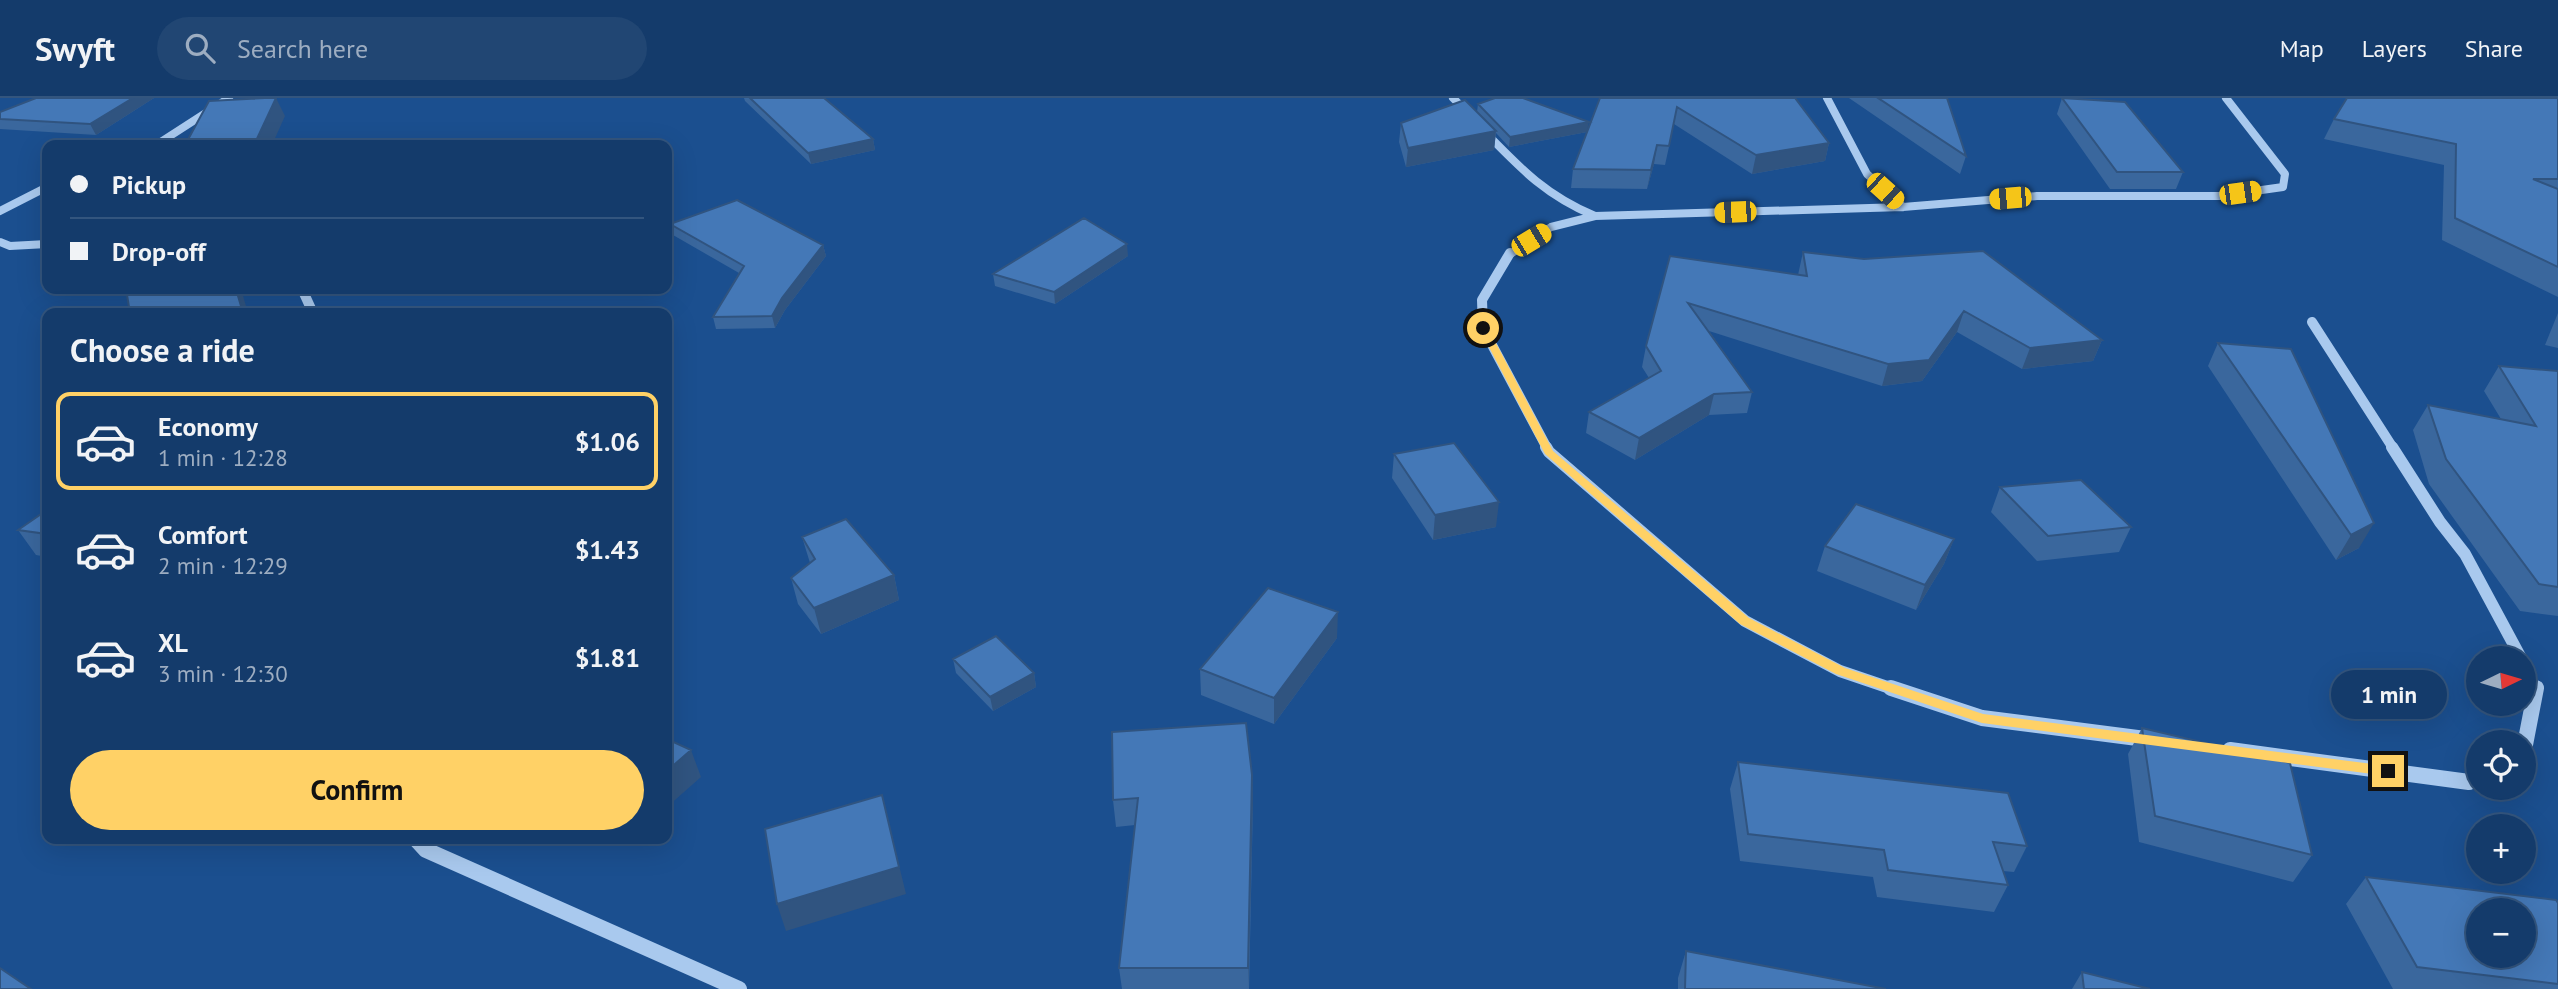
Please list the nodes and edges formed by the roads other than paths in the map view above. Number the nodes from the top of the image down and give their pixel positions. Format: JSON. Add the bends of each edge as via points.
{"nodes":[{"id":1,"x":229,"y":98,"type":"edge"},
{"id":2,"x":1453,"y":98,"type":"edge"},
{"id":3,"x":1827,"y":98,"type":"edge"},
{"id":4,"x":2226,"y":98,"type":"edge"},
{"id":5,"x":164,"y":140,"type":"edge"},
{"id":6,"x":42,"y":189,"type":"edge"},
{"id":7,"x":1903,"y":207,"type":"junction"},
{"id":8,"x":0,"y":211,"type":"edge"},
{"id":9,"x":1595,"y":216,"type":"junction"},
{"id":10,"x":0,"y":242,"type":"edge"},
{"id":11,"x":42,"y":244,"type":"edge"},
{"id":12,"x":2312,"y":322,"type":"dead end"},
{"id":13,"x":2515,"y":646,"type":"edge"},
{"id":14,"x":2172,"y":743,"type":"edge"},
{"id":15,"x":2212,"y":748,"type":"edge"},
{"id":16,"x":2466,"y":782,"type":"edge"},
{"id":17,"x":420,"y":844,"type":"edge"},
{"id":18,"x":739,"y":989,"type":"edge"}],
"edges":[{"from":1,"to":5,"type":"street"},
{"from":2,"to":9,"type":"street","via":[[1522,170],[1562,202]]},
{"from":3,"to":7,"type":"street","via":[[1867,174]]},
{"from":4,"to":7,"type":"street","via":[[2285,174],[2283,187],[2219,196],[2036,196]]},
{"from":6,"to":8,"type":"street"},
{"from":7,"to":9,"type":"street"},
{"from":9,"to":14,"type":"street","via":[[1551,228],[1510,253],[1482,300],[1483,328],[1549,452],[1745,621],[1840,671],[1982,718]]},
{"from":10,"to":11,"type":"street"},
{"from":12,"to":13,"type":"street","via":[[2465,554]]},
{"from":15,"to":16,"type":"street"},
{"from":17,"to":18,"type":"street"}]}
